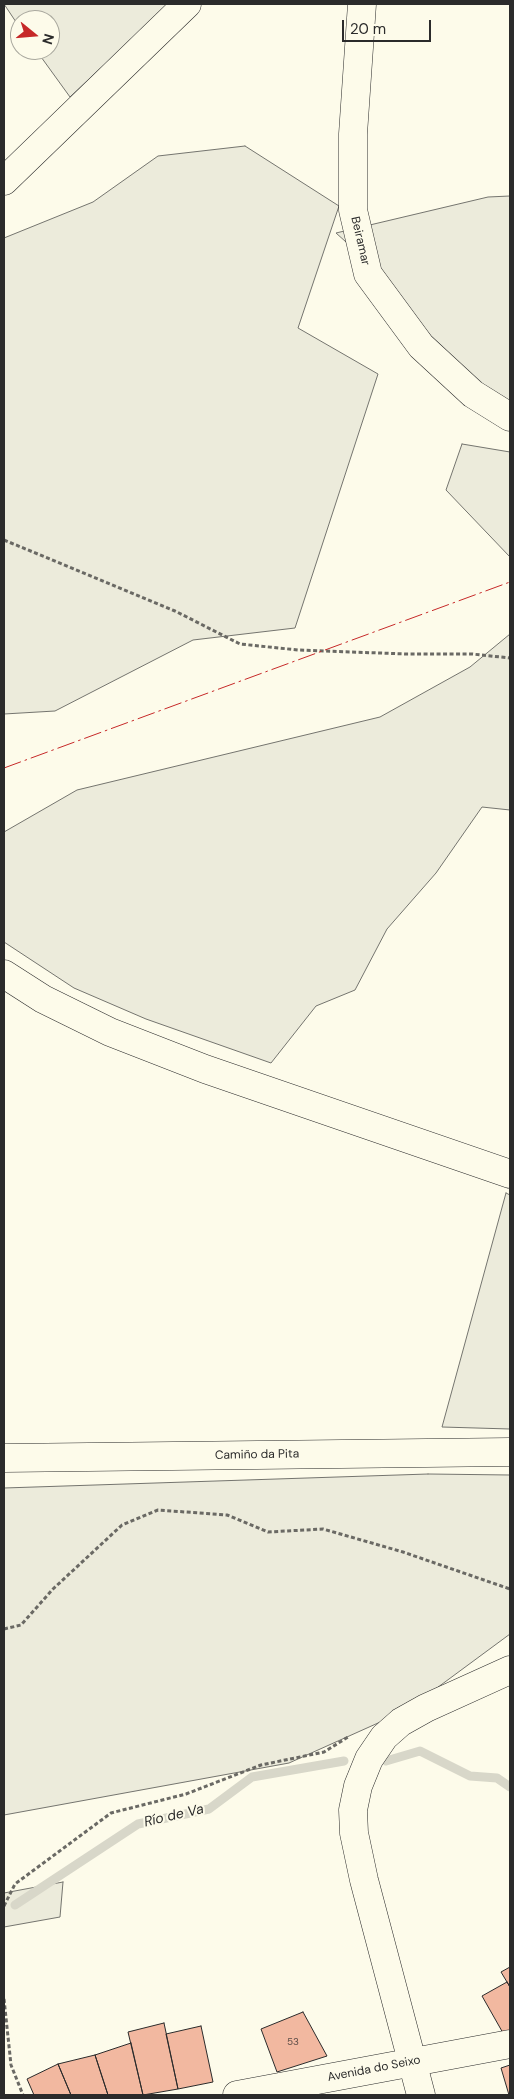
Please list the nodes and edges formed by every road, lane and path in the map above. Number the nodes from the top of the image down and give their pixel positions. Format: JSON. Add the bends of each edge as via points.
{"nodes":[{"id":1,"x":188,"y":4,"type":"edge"},
{"id":2,"x":362,"y":4,"type":"edge"},
{"id":3,"x":4,"y":181,"type":"edge"},
{"id":4,"x":510,"y":418,"type":"edge"},
{"id":5,"x":4,"y":540,"type":"edge"},
{"id":6,"x":510,"y":658,"type":"edge"},
{"id":7,"x":4,"y":974,"type":"edge"},
{"id":8,"x":510,"y":1174,"type":"edge"},
{"id":9,"x":510,"y":1452,"type":"edge"},
{"id":10,"x":4,"y":1458,"type":"edge"},
{"id":11,"x":510,"y":1589,"type":"edge"},
{"id":12,"x":4,"y":1629,"type":"edge"},
{"id":13,"x":510,"y":1670,"type":"edge"},
{"id":14,"x":353,"y":1733,"type":"dead end"},
{"id":15,"x":4,"y":1906,"type":"edge"},
{"id":16,"x":4,"y":1999,"type":"edge"},
{"id":17,"x":510,"y":2044,"type":"edge"},
{"id":18,"x":412,"y":2061,"type":"junction"},
{"id":19,"x":23,"y":2095,"type":"edge"},
{"id":20,"x":237,"y":2095,"type":"edge"},
{"id":21,"x":421,"y":2095,"type":"edge"}],
"edges":[{"from":1,"to":3,"type":"street"},
{"from":2,"to":4,"type":"street","name":"Beiramar","via":[[353,134],[353,210],[368,274],[421,346],[473,394]]},
{"from":5,"to":6,"type":"path","via":[[175,611],[240,644],[298,650],[472,654]]},
{"from":7,"to":8,"type":"street","via":[[76,1016],[128,1039],[205,1069]]},
{"from":9,"to":10,"type":"street","name":"Camiño da Pita"},
{"from":11,"to":12,"type":"path","via":[[323,1529],[268,1532],[227,1515],[158,1510],[122,1525],[53,1589],[22,1625]]},
{"from":13,"to":18,"type":"street","via":[[401,1722],[384,1737],[369,1759],[358,1786],[353,1810],[354,1832]]},
{"from":14,"to":15,"type":"path","via":[[324,1752],[261,1765],[186,1794],[111,1813],[15,1884]]},
{"from":16,"to":19,"type":"path","via":[[11,2065]]},
{"from":17,"to":18,"type":"street","name":"Avenida do Seixo"},
{"from":18,"to":20,"type":"street","name":"Avenida do Seixo"},
{"from":18,"to":21,"type":"street"}]}
